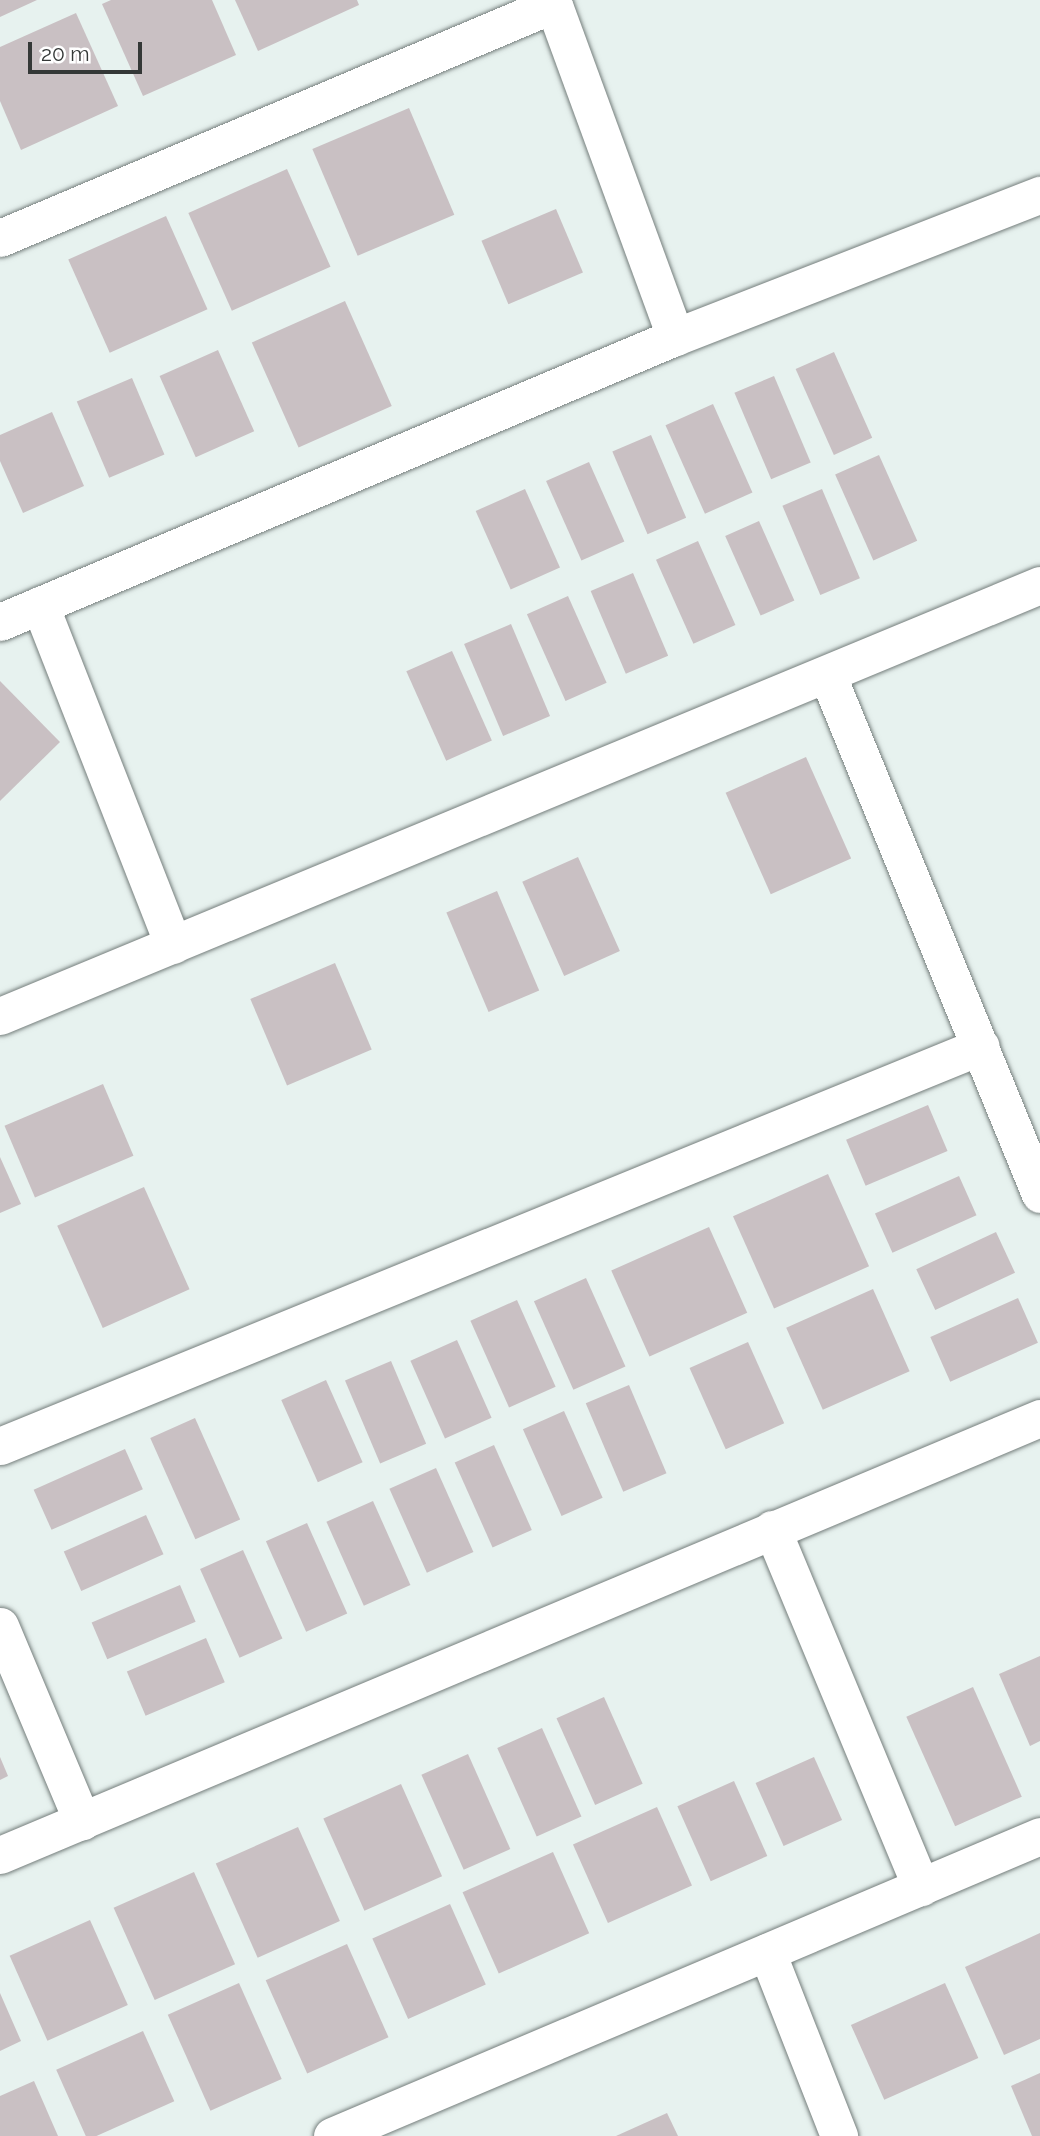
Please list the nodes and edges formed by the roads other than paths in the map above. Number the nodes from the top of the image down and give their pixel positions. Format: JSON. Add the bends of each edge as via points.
{"nodes":[{"id":1,"x":553,"y":2,"type":"edge"},
{"id":2,"x":1040,"y":195,"type":"edge"},
{"id":3,"x":0,"y":238,"type":"edge"},
{"id":4,"x":675,"y":337,"type":"junction"},
{"id":5,"x":1040,"y":585,"type":"edge"},
{"id":6,"x":40,"y":605,"type":"junction"},
{"id":7,"x":0,"y":622,"type":"edge"},
{"id":8,"x":827,"y":674,"type":"junction"},
{"id":9,"x":173,"y":945,"type":"junction"},
{"id":10,"x":0,"y":1016,"type":"edge"},
{"id":11,"x":981,"y":1046,"type":"junction"},
{"id":12,"x":1040,"y":1194,"type":"edge"},
{"id":13,"x":1040,"y":1418,"type":"edge"},
{"id":14,"x":0,"y":1446,"type":"edge"},
{"id":15,"x":772,"y":1529,"type":"junction"},
{"id":16,"x":0,"y":1626,"type":"edge"},
{"id":17,"x":82,"y":1821,"type":"junction"},
{"id":18,"x":1040,"y":1836,"type":"edge"},
{"id":19,"x":0,"y":1856,"type":"edge"},
{"id":20,"x":921,"y":1886,"type":"junction"},
{"id":21,"x":767,"y":1952,"type":"junction"},
{"id":22,"x":332,"y":2136,"type":"edge"},
{"id":23,"x":839,"y":2136,"type":"edge"}],
"edges":[{"from":1,"to":3,"type":"street"},
{"from":1,"to":4,"type":"street"},
{"from":2,"to":4,"type":"street"},
{"from":4,"to":6,"type":"street"},
{"from":5,"to":8,"type":"street"},
{"from":6,"to":7,"type":"street"},
{"from":6,"to":9,"type":"street"},
{"from":8,"to":9,"type":"street"},
{"from":8,"to":11,"type":"street"},
{"from":9,"to":10,"type":"street"},
{"from":11,"to":12,"type":"street"},
{"from":11,"to":14,"type":"street"},
{"from":13,"to":15,"type":"street"},
{"from":15,"to":17,"type":"street"},
{"from":15,"to":20,"type":"street"},
{"from":16,"to":17,"type":"street"},
{"from":17,"to":19,"type":"street"},
{"from":18,"to":20,"type":"street"},
{"from":20,"to":21,"type":"street"},
{"from":21,"to":22,"type":"street"},
{"from":21,"to":23,"type":"street"}]}
